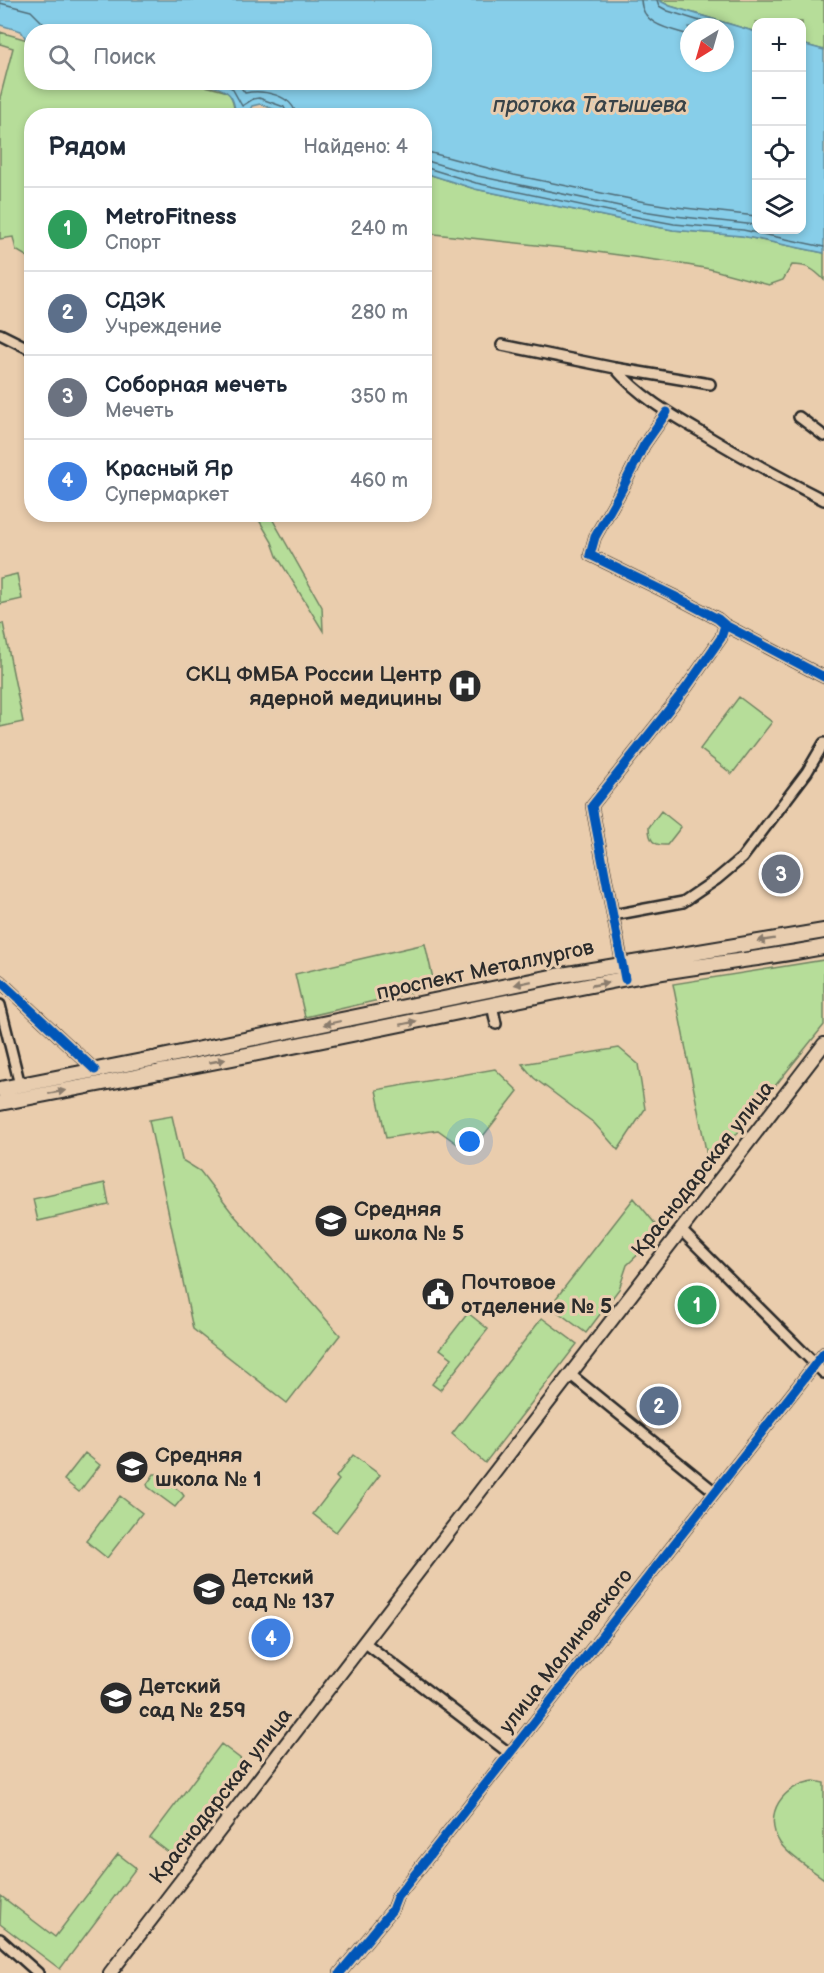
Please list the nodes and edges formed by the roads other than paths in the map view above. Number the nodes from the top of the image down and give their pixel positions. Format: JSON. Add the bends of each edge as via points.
{"nodes":[{"id":1,"x":0,"y":334,"type":"edge"},
{"id":2,"x":502,"y":345,"type":"dead end"},
{"id":3,"x":24,"y":346,"type":"edge"},
{"id":4,"x":615,"y":368,"type":"junction"},
{"id":5,"x":710,"y":384,"type":"dead end"},
{"id":6,"x":667,"y":412,"type":"junction"},
{"id":7,"x":799,"y":417,"type":"dead end"},
{"id":8,"x":824,"y":436,"type":"edge"},
{"id":9,"x":824,"y":500,"type":"edge"},
{"id":10,"x":724,"y":625,"type":"junction"},
{"id":11,"x":824,"y":677,"type":"edge"},
{"id":12,"x":824,"y":743,"type":"edge"},
{"id":13,"x":613,"y":915,"type":"junction"},
{"id":14,"x":824,"y":931,"type":"edge"},
{"id":15,"x":824,"y":947,"type":"edge"},
{"id":16,"x":824,"y":952,"type":"edge"},
{"id":17,"x":789,"y":954,"type":"junction"},
{"id":18,"x":622,"y":963,"type":"junction"},
{"id":19,"x":625,"y":979,"type":"junction"},
{"id":20,"x":0,"y":981,"type":"edge"},
{"id":21,"x":0,"y":1005,"type":"edge"},
{"id":22,"x":492,"y":1005,"type":"junction"},
{"id":23,"x":496,"y":1024,"type":"dead end"},
{"id":24,"x":824,"y":1044,"type":"edge"},
{"id":25,"x":95,"y":1070,"type":"junction"},
{"id":26,"x":20,"y":1085,"type":"junction"},
{"id":27,"x":0,"y":1089,"type":"edge"},
{"id":28,"x":25,"y":1098,"type":"junction"},
{"id":29,"x":0,"y":1103,"type":"edge"},
{"id":30,"x":681,"y":1230,"type":"junction"},
{"id":31,"x":824,"y":1353,"type":"edge"},
{"id":32,"x":815,"y":1365,"type":"junction"},
{"id":33,"x":824,"y":1373,"type":"edge"},
{"id":34,"x":571,"y":1375,"type":"junction"},
{"id":35,"x":715,"y":1492,"type":"junction"},
{"id":36,"x":363,"y":1642,"type":"junction"},
{"id":37,"x":509,"y":1753,"type":"junction"},
{"id":38,"x":0,"y":1939,"type":"edge"},
{"id":39,"x":38,"y":1973,"type":"edge"},
{"id":40,"x":110,"y":1973,"type":"edge"},
{"id":41,"x":340,"y":1973,"type":"edge"}],
"edges":[{"from":1,"to":3,"type":"street"},
{"from":2,"to":4,"type":"street"},
{"from":4,"to":5,"type":"street"},
{"from":4,"to":6,"type":"street","via":[[630,386]]},
{"from":6,"to":9,"type":"street","via":[[751,463]]},
{"from":6,"to":10,"type":"street","via":[[644,445],[595,537],[590,555],[683,600]]},
{"from":7,"to":8,"type":"street"},
{"from":10,"to":11,"type":"street"},
{"from":10,"to":13,"type":"street","via":[[721,638],[686,688],[592,806]]},
{"from":12,"to":13,"type":"street","via":[[742,858],[717,879],[683,902]]},
{"from":13,"to":18,"type":"street"},
{"from":14,"to":18,"type":"main road","name":"проспект Металлургов","one_way":true},
{"from":15,"to":17,"type":"main road","name":"проспект Металлургов"},
{"from":16,"to":17,"type":"main road"},
{"from":17,"to":19,"type":"main road","name":"проспект Металлургов"},
{"from":18,"to":19,"type":"street"},
{"from":18,"to":25,"type":"main road","name":"проспект Металлургов","one_way":true},
{"from":22,"to":19,"type":"main road","name":"проспект Металлургов","one_way":true},
{"from":20,"to":25,"type":"street"},
{"from":21,"to":26,"type":"street"},
{"from":22,"to":23,"type":"street"},
{"from":28,"to":22,"type":"main road","name":"проспект Металлургов","one_way":true},
{"from":24,"to":30,"type":"main road","name":"Краснодарская улица"},
{"from":25,"to":26,"type":"main road","name":"проспект Металлургов"},
{"from":26,"to":27,"type":"main road","name":"проспект Металлургов"},
{"from":26,"to":28,"type":"main road"},
{"from":28,"to":29,"type":"main road","name":"проспект Металлургов"},
{"from":30,"to":32,"type":"street"},
{"from":30,"to":34,"type":"main road","name":"Краснодарская улица"},
{"from":31,"to":32,"type":"street","name":"улица Малиновского"},
{"from":32,"to":33,"type":"street"},
{"from":32,"to":35,"type":"street","name":"улица Малиновского"},
{"from":34,"to":35,"type":"street"},
{"from":34,"to":36,"type":"main road","name":"Краснодарская улица"},
{"from":35,"to":37,"type":"street","name":"улица Малиновского"},
{"from":36,"to":37,"type":"street"},
{"from":36,"to":40,"type":"main road","name":"Краснодарская улица"},
{"from":37,"to":41,"type":"street","name":"улица Малиновского"},
{"from":38,"to":39,"type":"street"}]}
